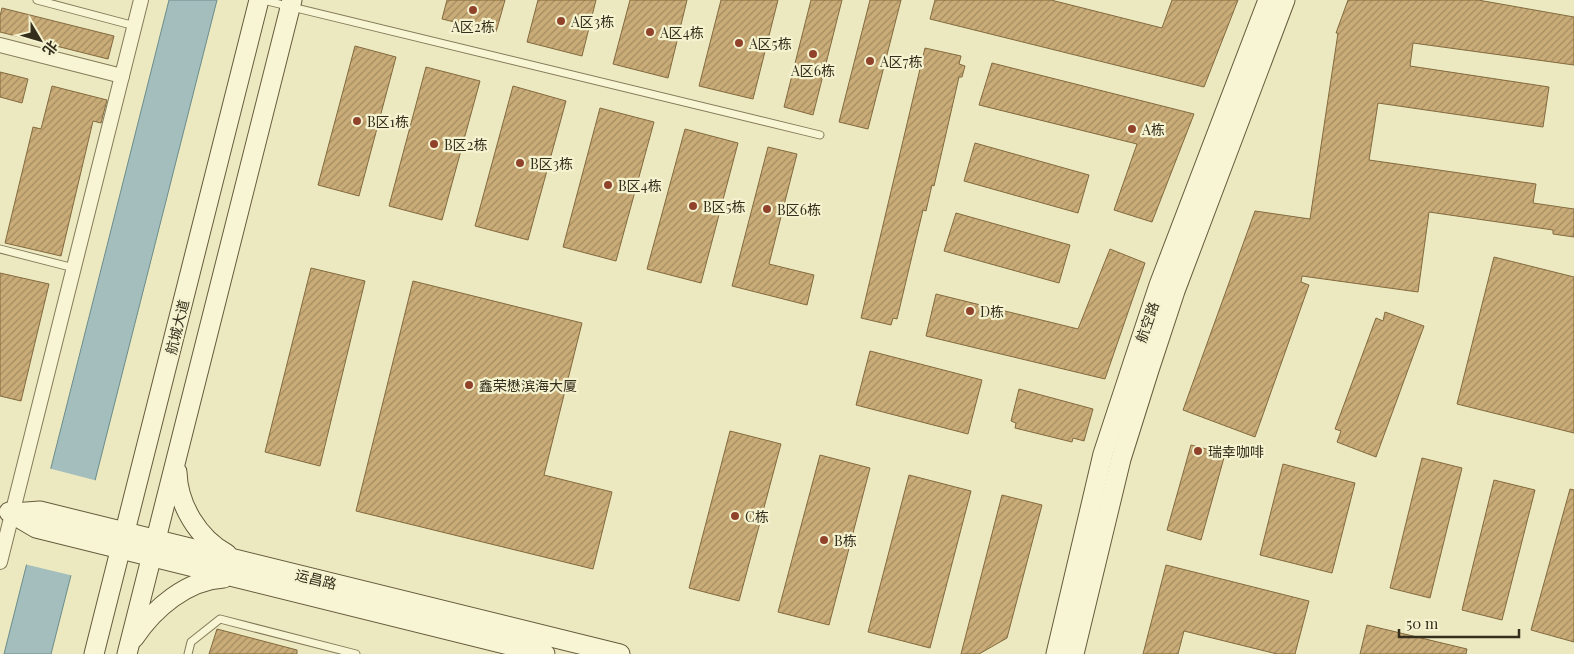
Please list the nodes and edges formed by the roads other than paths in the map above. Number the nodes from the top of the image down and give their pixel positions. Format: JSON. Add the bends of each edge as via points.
{"nodes":[{"id":1,"x":37,"y":0,"type":"edge"},
{"id":2,"x":142,"y":0,"type":"edge"},
{"id":3,"x":259,"y":0,"type":"edge"},
{"id":4,"x":263,"y":0,"type":"edge"},
{"id":5,"x":1268,"y":0,"type":"edge"},
{"id":6,"x":1285,"y":0,"type":"edge"},
{"id":7,"x":291,"y":3,"type":"edge"},
{"id":8,"x":135,"y":26,"type":"junction"},
{"id":9,"x":0,"y":45,"type":"edge"},
{"id":10,"x":122,"y":76,"type":"junction"},
{"id":11,"x":820,"y":135,"type":"dead end"},
{"id":12,"x":0,"y":249,"type":"edge"},
{"id":13,"x":74,"y":268,"type":"junction"},
{"id":14,"x":176,"y":461,"type":"junction"},
{"id":15,"x":6,"y":511,"type":"edge"},
{"id":16,"x":123,"y":541,"type":"junction"},
{"id":17,"x":154,"y":549,"type":"junction"},
{"id":18,"x":1,"y":555,"type":"edge"},
{"id":19,"x":242,"y":561,"type":"junction"},
{"id":20,"x":232,"y":577,"type":"junction"},
{"id":21,"x":129,"y":650,"type":"edge"},
{"id":22,"x":94,"y":654,"type":"edge"},
{"id":23,"x":188,"y":654,"type":"edge"},
{"id":24,"x":356,"y":654,"type":"edge"},
{"id":25,"x":545,"y":654,"type":"edge"},
{"id":26,"x":620,"y":654,"type":"edge"},
{"id":27,"x":1056,"y":654,"type":"edge"},
{"id":28,"x":1074,"y":654,"type":"edge"}],
"edges":[{"from":1,"to":8,"type":"lane"},
{"from":2,"to":8,"type":"street"},
{"from":3,"to":16,"type":"street","name":"航城大道"},
{"from":4,"to":7,"type":"lane"},
{"from":5,"to":27,"type":"street","name":"航空路","via":[[1159,285],[1103,454]]},
{"from":6,"to":28,"type":"street","name":"航空路","via":[[1148,370],[1121,459]]},
{"from":7,"to":11,"type":"lane"},
{"from":7,"to":14,"type":"street"},
{"from":8,"to":10,"type":"street"},
{"from":9,"to":10,"type":"street"},
{"from":10,"to":13,"type":"street"},
{"from":12,"to":13,"type":"lane"},
{"from":13,"to":15,"type":"street"},
{"from":14,"to":17,"type":"street"},
{"from":14,"to":19,"type":"street","via":[[177,487],[196,526],[224,552]]},
{"from":15,"to":16,"type":"street","name":"运昌路"},
{"from":15,"to":18,"type":"street"},
{"from":16,"to":17,"type":"street","name":"运昌路"},
{"from":16,"to":22,"type":"street","name":"航城大道"},
{"from":17,"to":19,"type":"street","name":"运昌路"},
{"from":17,"to":20,"type":"street","name":"运昌路"},
{"from":17,"to":21,"type":"street"},
{"from":19,"to":26,"type":"street","name":"运昌路"},
{"from":20,"to":21,"type":"street","via":[[213,578],[176,595],[142,627]]},
{"from":20,"to":25,"type":"street","name":"运昌路"},
{"from":23,"to":24,"type":"lane","via":[[191,642],[220,619]]}]}
